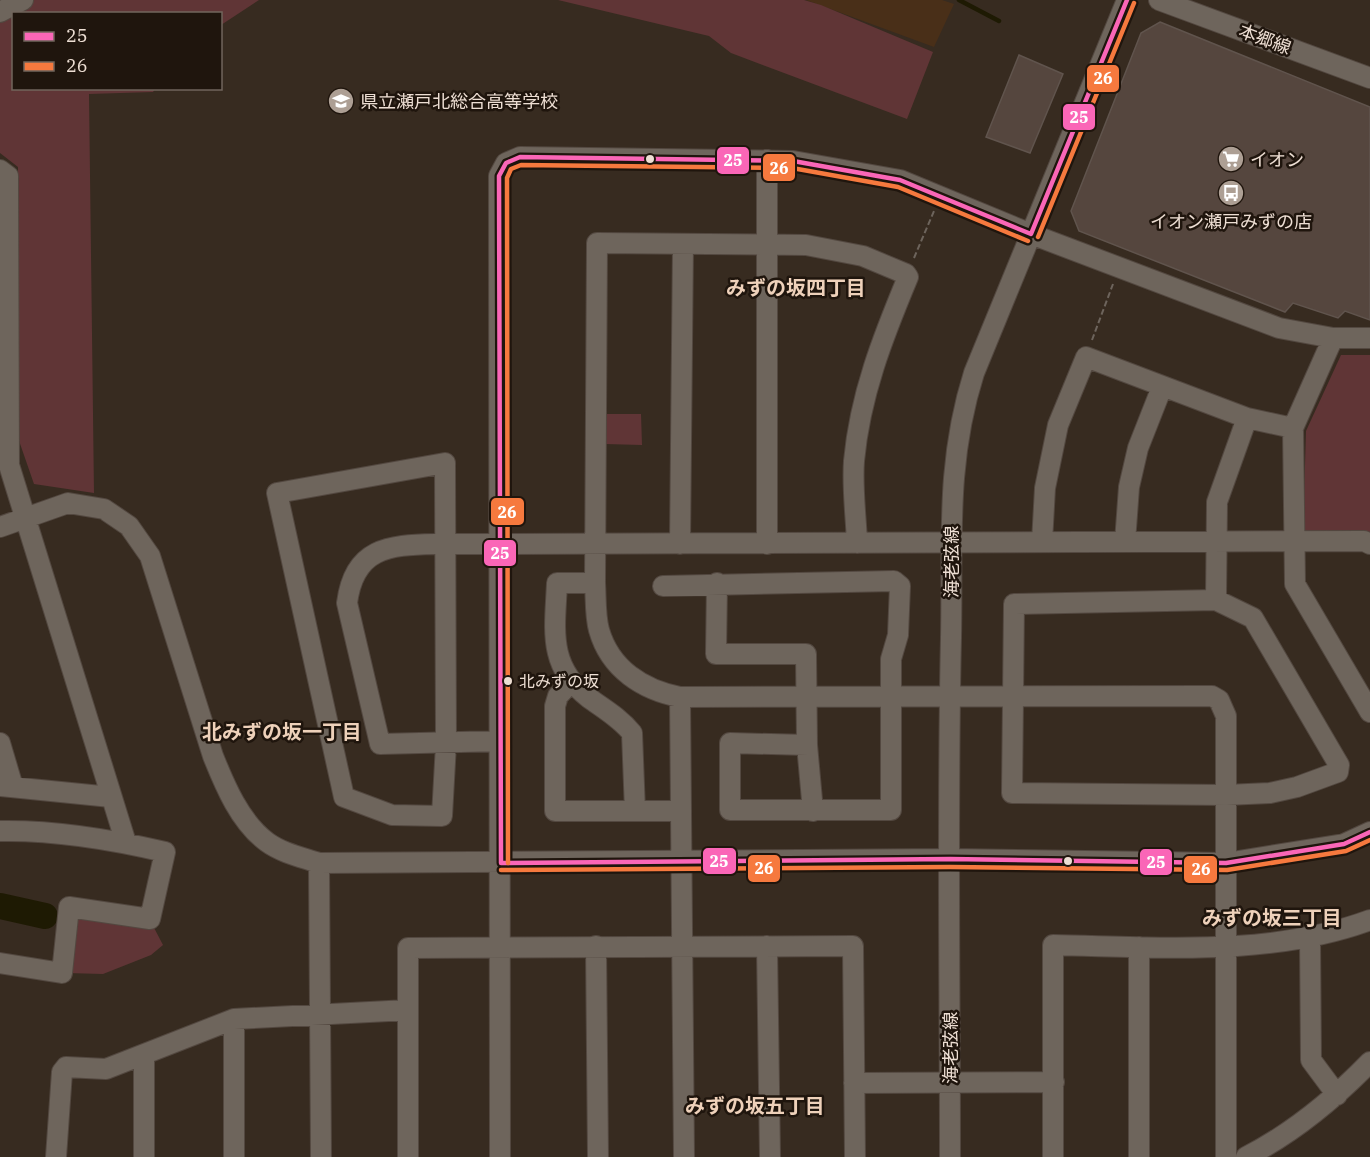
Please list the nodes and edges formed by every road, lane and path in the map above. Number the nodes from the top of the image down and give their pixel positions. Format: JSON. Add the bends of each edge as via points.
{"nodes":[{"id":1,"x":24,"y":0,"type":"edge"},
{"id":2,"x":1127,"y":0,"type":"edge"},
{"id":3,"x":1160,"y":0,"type":"edge"},
{"id":4,"x":0,"y":12,"type":"edge"},
{"id":5,"x":1370,"y":78,"type":"edge"},
{"id":6,"x":767,"y":160,"type":"junction"},
{"id":7,"x":0,"y":170,"type":"edge"},
{"id":8,"x":941,"y":196,"type":"junction"},
{"id":9,"x":1031,"y":234,"type":"junction"},
{"id":10,"x":769,"y":243,"type":"junction"},
{"id":11,"x":683,"y":244,"type":"junction"},
{"id":12,"x":1119,"y":266,"type":"junction"},
{"id":13,"x":906,"y":274,"type":"junction"},
{"id":14,"x":1333,"y":338,"type":"junction"},
{"id":15,"x":1370,"y":338,"type":"edge"},
{"id":16,"x":1086,"y":357,"type":"junction"},
{"id":17,"x":1162,"y":387,"type":"junction"},
{"id":18,"x":1247,"y":418,"type":"junction"},
{"id":19,"x":1293,"y":428,"type":"junction"},
{"id":20,"x":4,"y":440,"type":"edge"},
{"id":21,"x":26,"y":517,"type":"junction"},
{"id":22,"x":0,"y":526,"type":"edge"},
{"id":23,"x":1042,"y":542,"type":"junction"},
{"id":24,"x":1125,"y":542,"type":"junction"},
{"id":25,"x":1295,"y":542,"type":"junction"},
{"id":26,"x":857,"y":543,"type":"junction"},
{"id":27,"x":953,"y":543,"type":"junction"},
{"id":28,"x":1216,"y":543,"type":"junction"},
{"id":29,"x":444,"y":544,"type":"junction"},
{"id":30,"x":500,"y":544,"type":"junction"},
{"id":31,"x":597,"y":544,"type":"junction"},
{"id":32,"x":680,"y":544,"type":"junction"},
{"id":33,"x":767,"y":544,"type":"junction"},
{"id":34,"x":1370,"y":544,"type":"edge"},
{"id":35,"x":595,"y":583,"type":"junction"},
{"id":36,"x":717,"y":583,"type":"junction"},
{"id":37,"x":663,"y":586,"type":"dead end"},
{"id":38,"x":1216,"y":600,"type":"junction"},
{"id":39,"x":571,"y":682,"type":"junction"},
{"id":40,"x":950,"y":696,"type":"junction"},
{"id":41,"x":892,"y":697,"type":"junction"},
{"id":42,"x":1014,"y":697,"type":"junction"},
{"id":43,"x":680,"y":698,"type":"junction"},
{"id":44,"x":807,"y":698,"type":"junction"},
{"id":45,"x":1370,"y":712,"type":"edge"},
{"id":46,"x":500,"y":741,"type":"junction"},
{"id":47,"x":0,"y":743,"type":"edge"},
{"id":48,"x":446,"y":744,"type":"junction"},
{"id":49,"x":807,"y":745,"type":"junction"},
{"id":50,"x":7,"y":787,"type":"edge"},
{"id":51,"x":1226,"y":795,"type":"junction"},
{"id":52,"x":111,"y":797,"type":"junction"},
{"id":53,"x":635,"y":811,"type":"junction"},
{"id":54,"x":681,"y":811,"type":"junction"},
{"id":55,"x":813,"y":811,"type":"junction"},
{"id":56,"x":0,"y":831,"type":"edge"},
{"id":57,"x":1370,"y":832,"type":"edge"},
{"id":58,"x":126,"y":843,"type":"junction"},
{"id":59,"x":950,"y":859,"type":"junction"},
{"id":60,"x":680,"y":862,"type":"junction"},
{"id":61,"x":318,"y":863,"type":"junction"},
{"id":62,"x":501,"y":863,"type":"junction"},
{"id":63,"x":1226,"y":863,"type":"junction"},
{"id":64,"x":1370,"y":920,"type":"edge"},
{"id":65,"x":1310,"y":938,"type":"junction"},
{"id":66,"x":682,"y":945,"type":"junction"},
{"id":67,"x":596,"y":946,"type":"junction"},
{"id":68,"x":767,"y":946,"type":"junction"},
{"id":69,"x":1227,"y":946,"type":"junction"},
{"id":70,"x":1139,"y":947,"type":"junction"},
{"id":71,"x":501,"y":949,"type":"junction"},
{"id":72,"x":0,"y":963,"type":"edge"},
{"id":73,"x":408,"y":1010,"type":"junction"},
{"id":74,"x":320,"y":1014,"type":"junction"},
{"id":75,"x":234,"y":1019,"type":"junction"},
{"id":76,"x":144,"y":1055,"type":"junction"},
{"id":77,"x":1370,"y":1062,"type":"edge"},
{"id":78,"x":1054,"y":1082,"type":"junction"},
{"id":79,"x":854,"y":1083,"type":"junction"},
{"id":80,"x":950,"y":1083,"type":"junction"},
{"id":81,"x":1337,"y":1095,"type":"junction"},
{"id":82,"x":56,"y":1157,"type":"edge"},
{"id":83,"x":144,"y":1157,"type":"edge"},
{"id":84,"x":234,"y":1157,"type":"edge"},
{"id":85,"x":321,"y":1157,"type":"edge"},
{"id":86,"x":408,"y":1157,"type":"edge"},
{"id":87,"x":500,"y":1157,"type":"edge"},
{"id":88,"x":598,"y":1157,"type":"edge"},
{"id":89,"x":684,"y":1157,"type":"edge"},
{"id":90,"x":770,"y":1157,"type":"edge"},
{"id":91,"x":855,"y":1157,"type":"edge"},
{"id":92,"x":950,"y":1157,"type":"edge"},
{"id":93,"x":1053,"y":1157,"type":"edge"},
{"id":94,"x":1139,"y":1157,"type":"edge"},
{"id":95,"x":1226,"y":1157,"type":"edge"},
{"id":96,"x":1246,"y":1157,"type":"edge"}],
"edges":[{"from":1,"to":4,"type":"street"},
{"from":2,"to":9,"type":"street","name":"海老弦線"},
{"from":3,"to":5,"type":"street","name":"本郷線"},
{"from":6,"to":8,"type":"street","via":[[824,165],[900,180]]},
{"from":6,"to":10,"type":"street"},
{"from":6,"to":30,"type":"street","via":[[520,157],[502,169]]},
{"from":7,"to":20,"type":"street","via":[[8,176]]},
{"from":8,"to":9,"type":"street"},
{"from":8,"to":13,"type":"path"},
{"from":9,"to":12,"type":"street"},
{"from":9,"to":27,"type":"street","name":"海老弦線","via":[[963,408],[951,489]]},
{"from":10,"to":11,"type":"street"},
{"from":10,"to":13,"type":"street","via":[[806,245],[862,256]]},
{"from":10,"to":33,"type":"street"},
{"from":11,"to":31,"type":"street","via":[[597,243]]},
{"from":11,"to":32,"type":"street"},
{"from":12,"to":14,"type":"street","via":[[1279,328]]},
{"from":12,"to":16,"type":"path"},
{"from":13,"to":26,"type":"street","via":[[874,360],[861,411],[854,463]]},
{"from":14,"to":15,"type":"street"},
{"from":14,"to":19,"type":"street"},
{"from":16,"to":17,"type":"street"},
{"from":16,"to":23,"type":"street","via":[[1058,425],[1045,488]]},
{"from":17,"to":18,"type":"street"},
{"from":17,"to":24,"type":"street","via":[[1138,448]]},
{"from":18,"to":19,"type":"street"},
{"from":18,"to":28,"type":"street","via":[[1217,502]]},
{"from":19,"to":25,"type":"street"},
{"from":20,"to":21,"type":"street"},
{"from":21,"to":22,"type":"street"},
{"from":21,"to":52,"type":"street"},
{"from":21,"to":61,"type":"street","via":[[68,503],[104,509],[129,526],[150,556],[226,787],[247,822],[267,842]]},
{"from":23,"to":24,"type":"street"},
{"from":23,"to":27,"type":"street"},
{"from":24,"to":28,"type":"street"},
{"from":25,"to":28,"type":"street"},
{"from":25,"to":34,"type":"street"},
{"from":25,"to":45,"type":"street","via":[[1295,584]]},
{"from":26,"to":27,"type":"street"},
{"from":26,"to":33,"type":"street"},
{"from":27,"to":40,"type":"street","name":"海老弦線"},
{"from":28,"to":38,"type":"street"},
{"from":29,"to":30,"type":"street"},
{"from":29,"to":48,"type":"street"},
{"from":29,"to":48,"type":"street","via":[[399,545],[376,552],[359,566],[347,603],[380,744]]},
{"from":29,"to":48,"type":"street","via":[[445,463],[277,493],[344,797],[392,816],[442,816]]},
{"from":30,"to":31,"type":"street"},
{"from":30,"to":46,"type":"street"},
{"from":31,"to":32,"type":"street"},
{"from":31,"to":35,"type":"street"},
{"from":32,"to":33,"type":"street"},
{"from":35,"to":39,"type":"street","via":[[557,583],[554,644]]},
{"from":35,"to":43,"type":"street","via":[[598,629],[615,663],[659,693]]},
{"from":36,"to":37,"type":"street"},
{"from":36,"to":41,"type":"street","via":[[894,581],[900,586],[898,635],[891,660]]},
{"from":36,"to":44,"type":"street","via":[[716,654],[802,648],[806,654]]},
{"from":38,"to":42,"type":"street","via":[[1014,604]]},
{"from":38,"to":51,"type":"street","via":[[1253,618],[1339,765],[1338,772],[1297,787]]},
{"from":39,"to":53,"type":"street","via":[[632,733]]},
{"from":39,"to":53,"type":"street","via":[[558,696],[555,706],[555,811]]},
{"from":40,"to":41,"type":"street"},
{"from":40,"to":42,"type":"street"},
{"from":40,"to":59,"type":"street","name":"海老弦線"},
{"from":41,"to":44,"type":"street"},
{"from":41,"to":55,"type":"street","via":[[891,810]]},
{"from":42,"to":51,"type":"street","via":[[1212,696],[1219,700],[1226,716]]},
{"from":42,"to":51,"type":"street","via":[[1012,793]]},
{"from":43,"to":44,"type":"street"},
{"from":43,"to":54,"type":"street"},
{"from":44,"to":49,"type":"street"},
{"from":46,"to":48,"type":"street"},
{"from":46,"to":62,"type":"street"},
{"from":47,"to":50,"type":"street"},
{"from":49,"to":55,"type":"street"},
{"from":49,"to":55,"type":"street","via":[[730,743],[730,810]]},
{"from":50,"to":52,"type":"street"},
{"from":51,"to":63,"type":"street"},
{"from":52,"to":58,"type":"street"},
{"from":53,"to":54,"type":"street"},
{"from":54,"to":60,"type":"street"},
{"from":56,"to":58,"type":"street","via":[[44,830]]},
{"from":57,"to":63,"type":"street","via":[[1344,844]]},
{"from":58,"to":72,"type":"street","via":[[165,852],[150,919],[69,907],[62,973]]},
{"from":59,"to":60,"type":"street"},
{"from":59,"to":63,"type":"street"},
{"from":59,"to":80,"type":"street","name":"海老弦線"},
{"from":60,"to":62,"type":"street"},
{"from":60,"to":66,"type":"street"},
{"from":61,"to":62,"type":"street"},
{"from":61,"to":74,"type":"street"},
{"from":62,"to":71,"type":"street"},
{"from":63,"to":69,"type":"street"},
{"from":64,"to":65,"type":"street"},
{"from":65,"to":69,"type":"street"},
{"from":65,"to":81,"type":"street","via":[[1311,1060]]},
{"from":66,"to":67,"type":"street"},
{"from":66,"to":68,"type":"street"},
{"from":66,"to":89,"type":"street"},
{"from":67,"to":71,"type":"street"},
{"from":67,"to":88,"type":"street"},
{"from":68,"to":79,"type":"street","via":[[853,946]]},
{"from":68,"to":90,"type":"street"},
{"from":69,"to":70,"type":"street"},
{"from":69,"to":95,"type":"street"},
{"from":70,"to":78,"type":"street","via":[[1053,945]]},
{"from":70,"to":94,"type":"street"},
{"from":71,"to":73,"type":"street","via":[[408,948]]},
{"from":71,"to":87,"type":"street"},
{"from":73,"to":74,"type":"street"},
{"from":73,"to":86,"type":"street"},
{"from":74,"to":75,"type":"street"},
{"from":74,"to":85,"type":"street"},
{"from":75,"to":76,"type":"street"},
{"from":75,"to":84,"type":"street"},
{"from":76,"to":82,"type":"street","via":[[106,1069],[66,1067],[62,1072]]},
{"from":76,"to":83,"type":"street"},
{"from":77,"to":81,"type":"street"},
{"from":78,"to":80,"type":"street"},
{"from":78,"to":93,"type":"street"},
{"from":79,"to":80,"type":"street"},
{"from":79,"to":91,"type":"street"},
{"from":80,"to":92,"type":"street","name":"海老弦線"},
{"from":81,"to":96,"type":"street","via":[[1281,1139]]}]}
